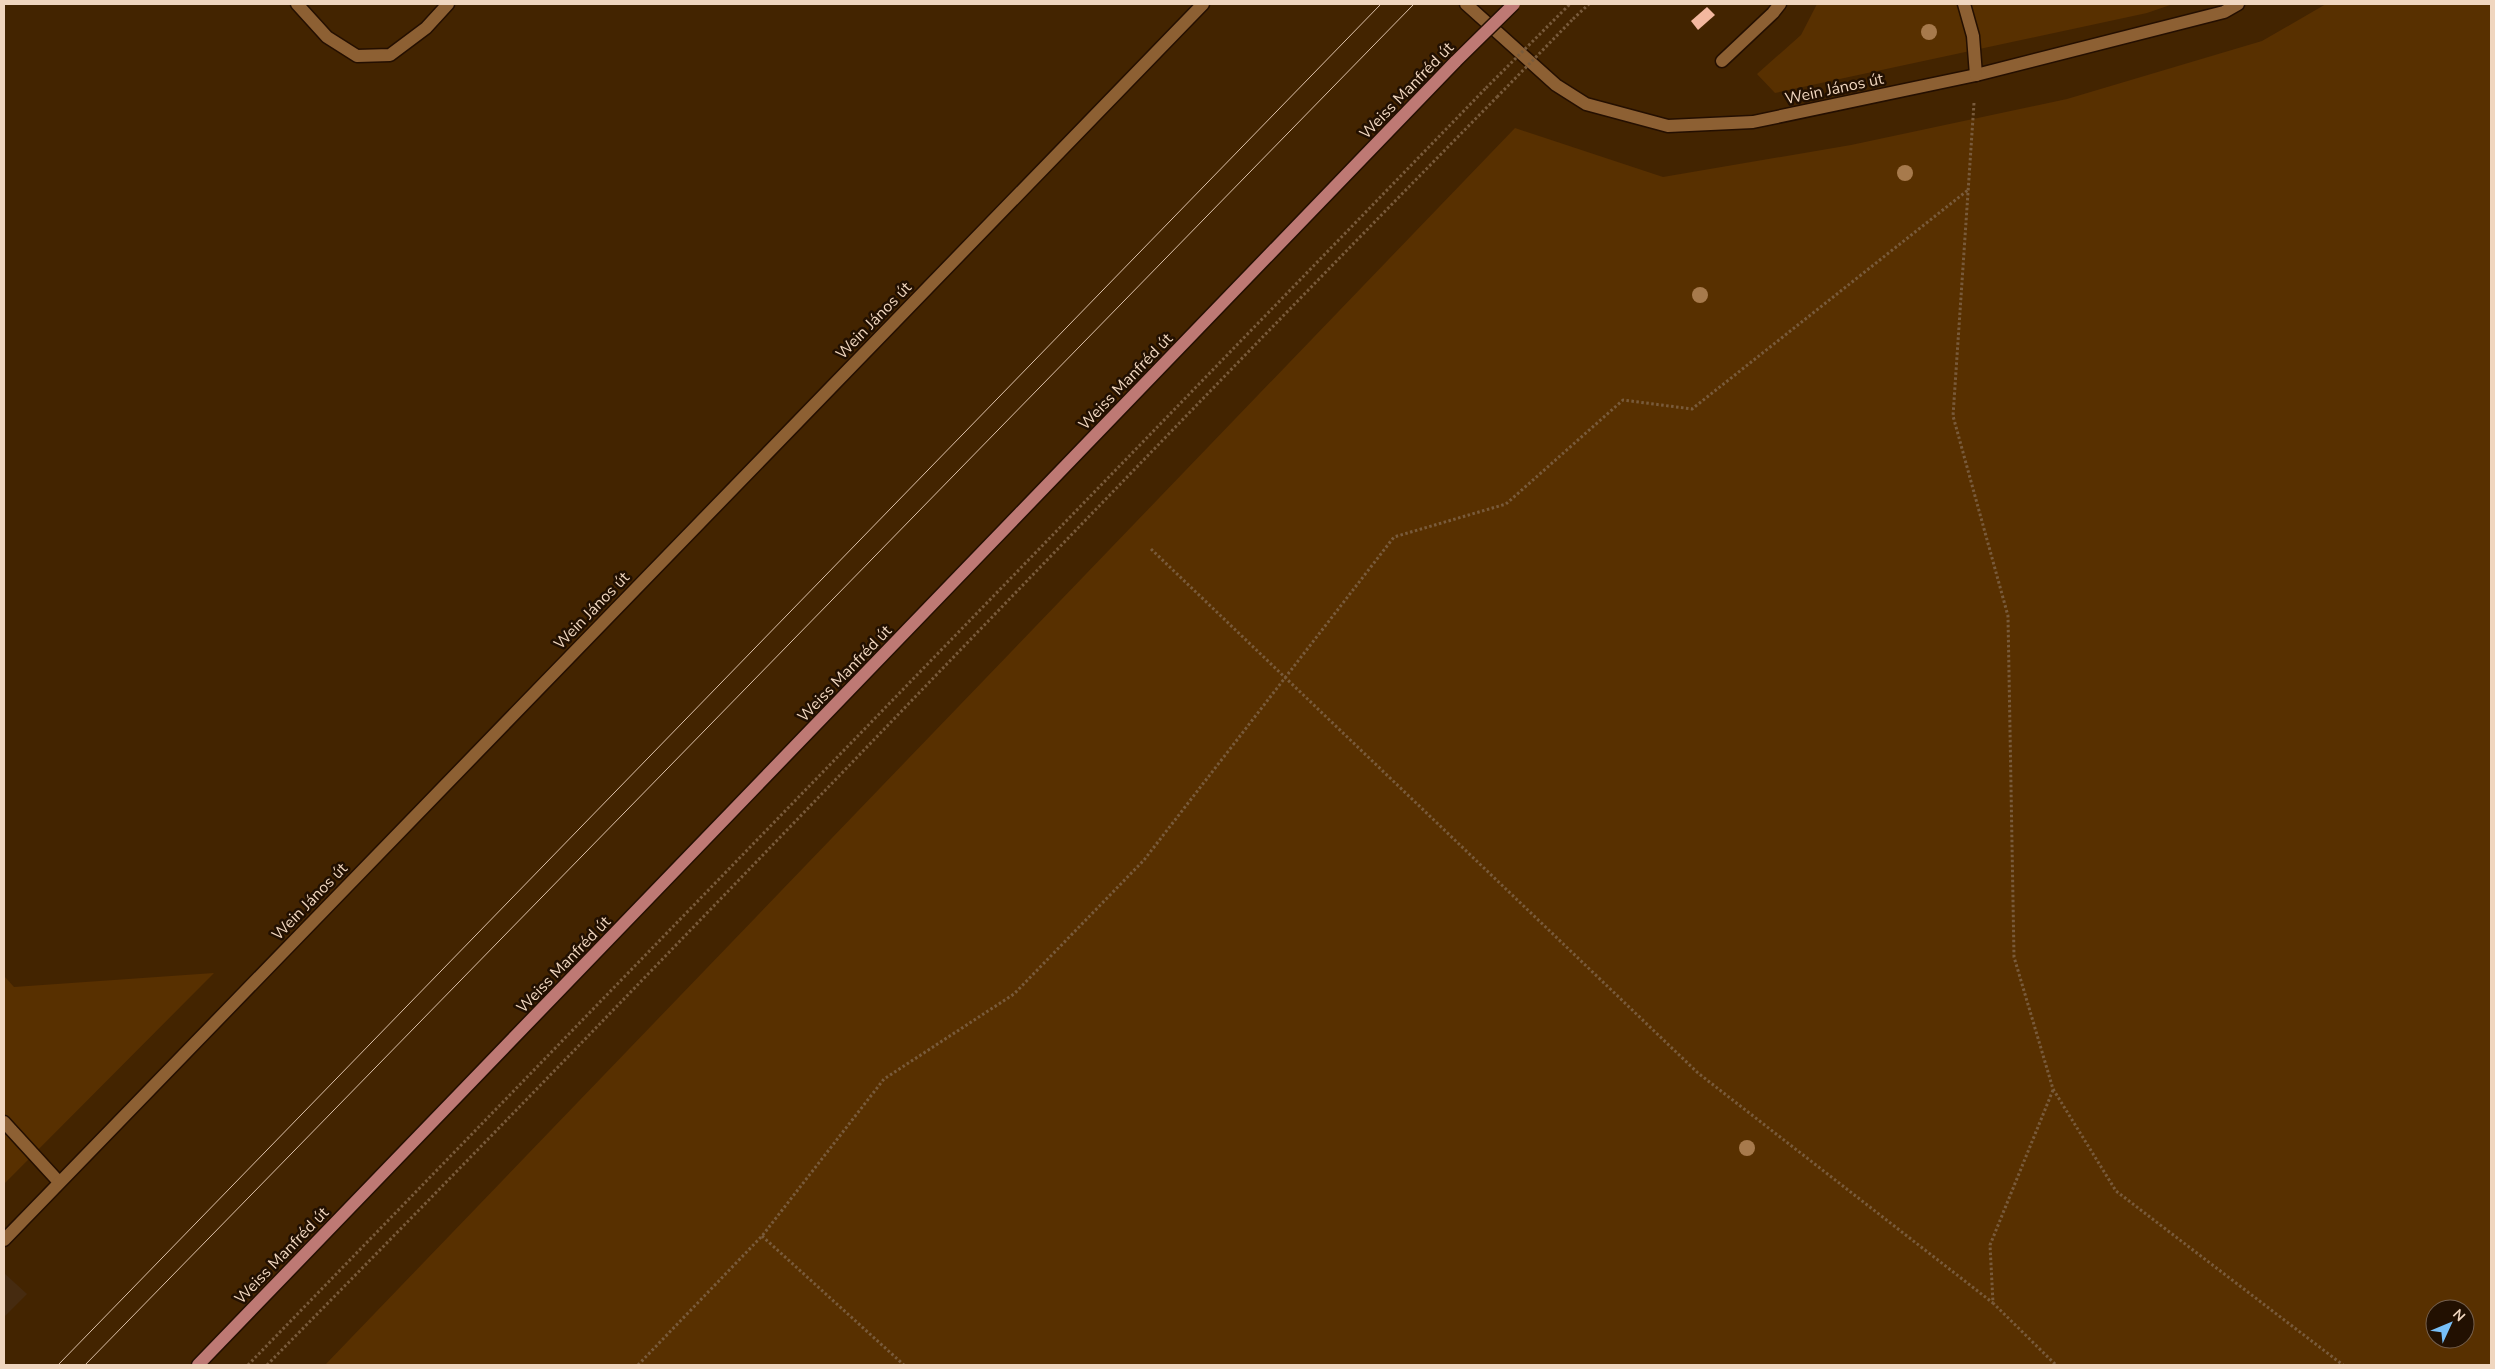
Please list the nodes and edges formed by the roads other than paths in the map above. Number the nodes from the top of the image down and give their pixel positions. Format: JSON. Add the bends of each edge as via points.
{"nodes":[{"id":1,"x":297,"y":4,"type":"edge"},
{"id":2,"x":448,"y":4,"type":"edge"},
{"id":3,"x":1203,"y":4,"type":"edge"},
{"id":4,"x":1466,"y":4,"type":"edge"},
{"id":5,"x":1514,"y":4,"type":"edge"},
{"id":6,"x":1780,"y":4,"type":"edge"},
{"id":7,"x":1964,"y":4,"type":"edge"},
{"id":8,"x":2238,"y":4,"type":"edge"},
{"id":9,"x":1722,"y":61,"type":"dead end"},
{"id":10,"x":1976,"y":75,"type":"junction"},
{"id":11,"x":4,"y":1122,"type":"edge"},
{"id":12,"x":59,"y":1182,"type":"junction"},
{"id":13,"x":4,"y":1240,"type":"edge"},
{"id":14,"x":198,"y":1365,"type":"edge"}],
"edges":[{"from":1,"to":2,"type":"street","via":[[327,37],[357,56],[390,55],[426,28]]},
{"from":3,"to":12,"type":"street","name":"Wein János út"},
{"from":4,"to":10,"type":"street","name":"Wein János út","via":[[1556,85],[1586,104],[1668,126],[1754,122]]},
{"from":5,"to":14,"type":"main road","name":"Weiss Manfréd út","bridge":true},
{"from":6,"to":9,"type":"street"},
{"from":7,"to":10,"type":"street","via":[[1974,36]]},
{"from":8,"to":10,"type":"street","name":"Wein János út","via":[[2224,12]]},
{"from":11,"to":12,"type":"street"},
{"from":12,"to":13,"type":"street","name":"Wein János út"}]}
